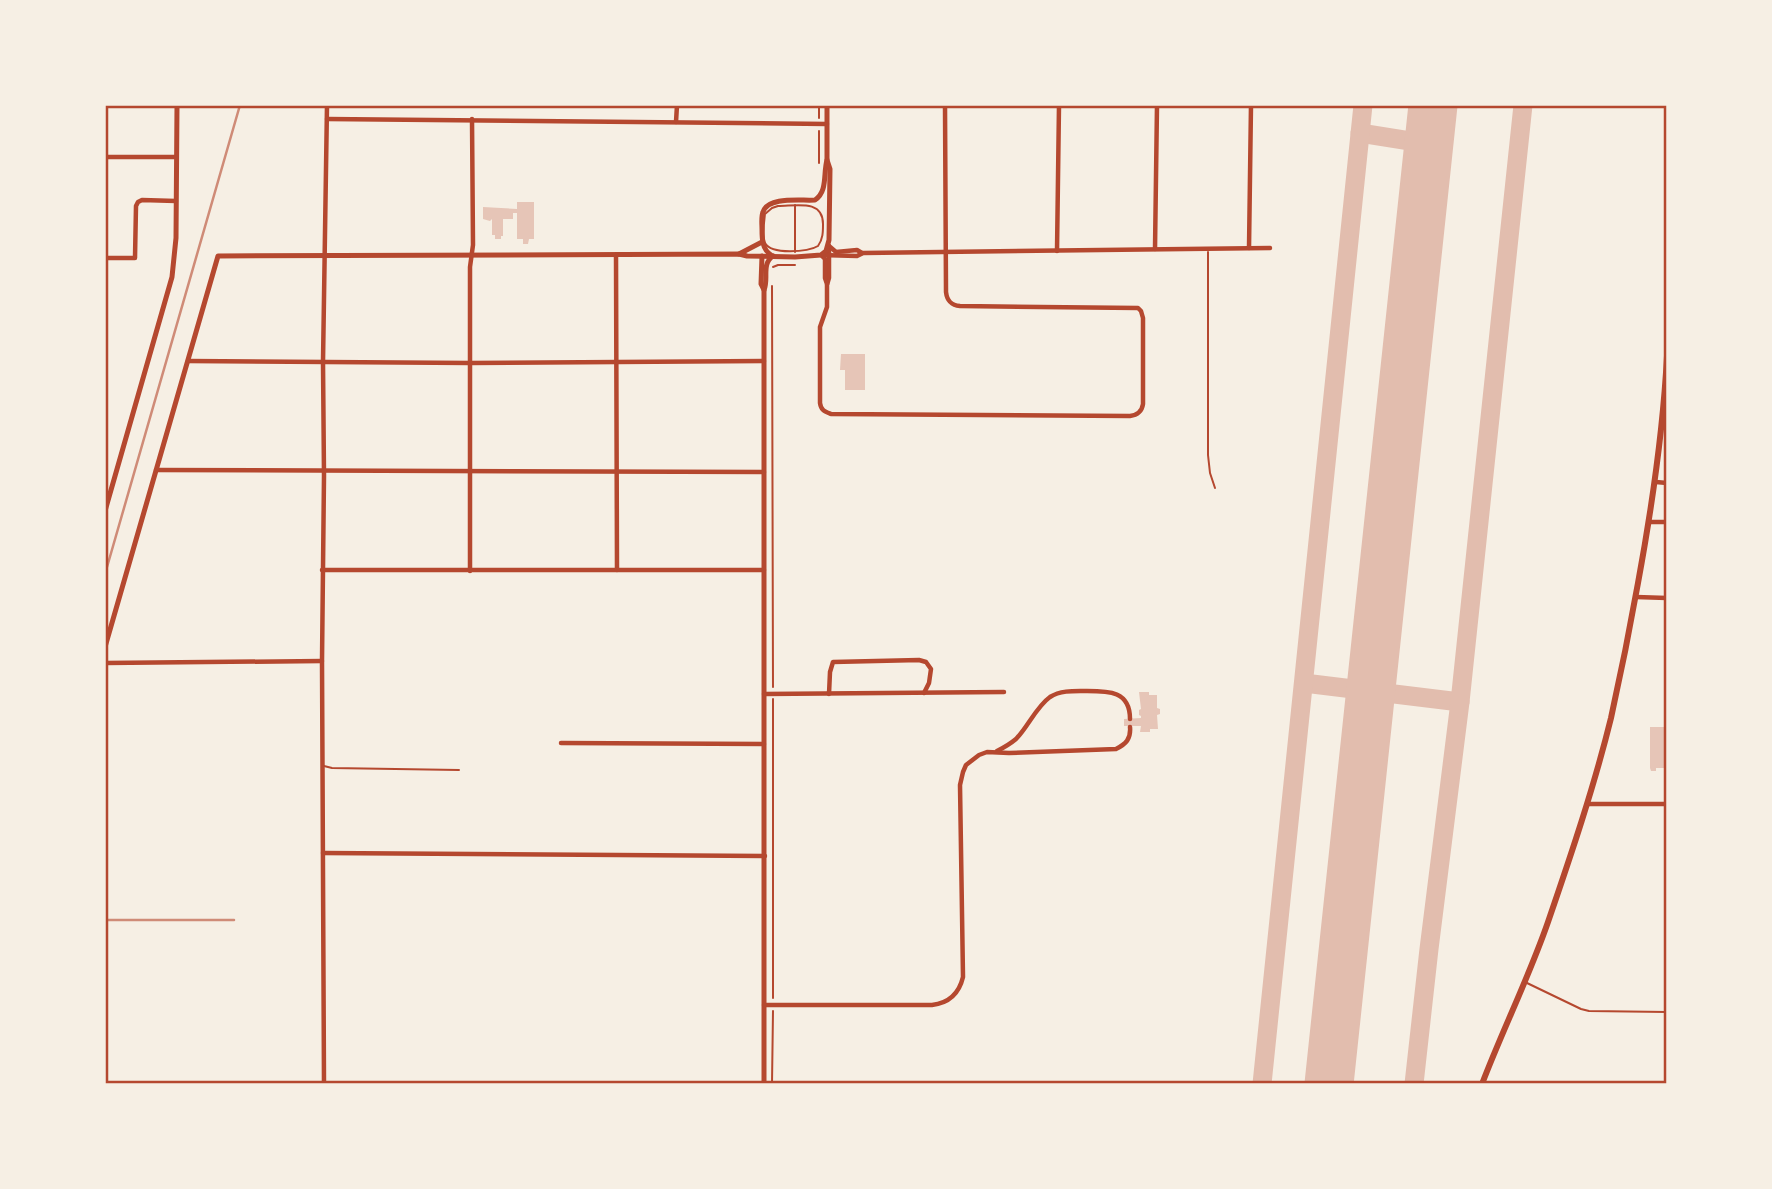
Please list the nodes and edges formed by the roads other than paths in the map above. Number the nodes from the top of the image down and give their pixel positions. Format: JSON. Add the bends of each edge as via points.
{"nodes":[{"id":1,"x":177,"y":105,"type":"edge"},
{"id":2,"x":327,"y":105,"type":"edge"},
{"id":3,"x":677,"y":105,"type":"edge"},
{"id":4,"x":827,"y":105,"type":"edge"},
{"id":5,"x":945,"y":105,"type":"edge"},
{"id":6,"x":1059,"y":105,"type":"edge"},
{"id":7,"x":1157,"y":105,"type":"edge"},
{"id":8,"x":1251,"y":105,"type":"edge"},
{"id":9,"x":327,"y":119,"type":"junction"},
{"id":10,"x":472,"y":119,"type":"junction"},
{"id":11,"x":676,"y":122,"type":"junction"},
{"id":12,"x":827,"y":124,"type":"junction"},
{"id":13,"x":105,"y":157,"type":"edge"},
{"id":14,"x":176,"y":157,"type":"junction"},
{"id":15,"x":827,"y":160,"type":"junction"},
{"id":16,"x":815,"y":200,"type":"junction"},
{"id":17,"x":176,"y":201,"type":"junction"},
{"id":18,"x":829,"y":212,"type":"junction"},
{"id":19,"x":762,"y":242,"type":"junction"},
{"id":20,"x":829,"y":246,"type":"junction"},
{"id":21,"x":1249,"y":248,"type":"junction"},
{"id":22,"x":1270,"y":248,"type":"dead end"},
{"id":23,"x":1155,"y":249,"type":"junction"},
{"id":24,"x":1208,"y":249,"type":"junction"},
{"id":25,"x":1057,"y":251,"type":"junction"},
{"id":26,"x":863,"y":253,"type":"junction"},
{"id":27,"x":946,"y":253,"type":"junction"},
{"id":28,"x":471,"y":254,"type":"junction"},
{"id":29,"x":616,"y":254,"type":"junction"},
{"id":30,"x":739,"y":254,"type":"junction"},
{"id":31,"x":325,"y":255,"type":"junction"},
{"id":32,"x":829,"y":255,"type":"junction"},
{"id":33,"x":761,"y":256,"type":"junction"},
{"id":34,"x":773,"y":256,"type":"junction"},
{"id":35,"x":821,"y":256,"type":"junction"},
{"id":36,"x":105,"y":258,"type":"edge"},
{"id":37,"x":827,"y":285,"type":"junction"},
{"id":38,"x":764,"y":290,"type":"junction"},
{"id":39,"x":1667,"y":356,"type":"edge"},
{"id":40,"x":188,"y":361,"type":"junction"},
{"id":41,"x":764,"y":361,"type":"junction"},
{"id":42,"x":323,"y":362,"type":"junction"},
{"id":43,"x":617,"y":362,"type":"junction"},
{"id":44,"x":470,"y":363,"type":"junction"},
{"id":45,"x":155,"y":470,"type":"junction"},
{"id":46,"x":324,"y":470,"type":"junction"},
{"id":47,"x":469,"y":470,"type":"junction"},
{"id":48,"x":617,"y":471,"type":"junction"},
{"id":49,"x":764,"y":472,"type":"junction"},
{"id":50,"x":1656,"y":482,"type":"junction"},
{"id":51,"x":1667,"y":483,"type":"edge"},
{"id":52,"x":1215,"y":488,"type":"dead end"},
{"id":53,"x":105,"y":511,"type":"edge"},
{"id":54,"x":1650,"y":522,"type":"junction"},
{"id":55,"x":1667,"y":522,"type":"edge"},
{"id":56,"x":322,"y":570,"type":"junction"},
{"id":57,"x":617,"y":570,"type":"junction"},
{"id":58,"x":764,"y":570,"type":"junction"},
{"id":59,"x":470,"y":571,"type":"junction"},
{"id":60,"x":1636,"y":597,"type":"junction"},
{"id":61,"x":1667,"y":598,"type":"edge"},
{"id":62,"x":105,"y":647,"type":"edge"},
{"id":63,"x":322,"y":661,"type":"junction"},
{"id":64,"x":105,"y":663,"type":"edge"},
{"id":65,"x":1004,"y":692,"type":"dead end"},
{"id":66,"x":924,"y":693,"type":"junction"},
{"id":67,"x":764,"y":694,"type":"junction"},
{"id":68,"x":829,"y":694,"type":"junction"},
{"id":69,"x":1130,"y":719,"type":"dead end"},
{"id":70,"x":1130,"y":727,"type":"dead end"},
{"id":71,"x":561,"y":743,"type":"dead end"},
{"id":72,"x":764,"y":744,"type":"junction"},
{"id":73,"x":996,"y":751,"type":"junction"},
{"id":74,"x":323,"y":766,"type":"junction"},
{"id":75,"x":459,"y":770,"type":"dead end"},
{"id":76,"x":1586,"y":804,"type":"junction"},
{"id":77,"x":1667,"y":804,"type":"edge"},
{"id":78,"x":323,"y":853,"type":"junction"},
{"id":79,"x":765,"y":856,"type":"junction"},
{"id":80,"x":1526,"y":982,"type":"junction"},
{"id":81,"x":764,"y":1005,"type":"junction"},
{"id":82,"x":1667,"y":1012,"type":"edge"},
{"id":83,"x":324,"y":1084,"type":"edge"},
{"id":84,"x":764,"y":1084,"type":"edge"},
{"id":85,"x":1482,"y":1084,"type":"edge"}],
"edges":[{"from":1,"to":14,"type":"street"},
{"from":2,"to":9,"type":"street"},
{"from":3,"to":11,"type":"street"},
{"from":4,"to":12,"type":"street"},
{"from":5,"to":27,"type":"street"},
{"from":6,"to":25,"type":"street"},
{"from":7,"to":23,"type":"street"},
{"from":8,"to":21,"type":"street"},
{"from":9,"to":10,"type":"street"},
{"from":9,"to":31,"type":"street"},
{"from":10,"to":11,"type":"street"},
{"from":10,"to":28,"type":"street"},
{"from":11,"to":12,"type":"street"},
{"from":12,"to":15,"type":"street"},
{"from":13,"to":14,"type":"street"},
{"from":14,"to":17,"type":"street"},
{"from":15,"to":16,"type":"street","via":[[824,189]]},
{"from":15,"to":18,"type":"street"},
{"from":16,"to":18,"type":"street"},
{"from":16,"to":19,"type":"street","via":[[768,204],[763,210]]},
{"from":17,"to":36,"type":"street","via":[[138,202],[135,258]]},
{"from":17,"to":53,"type":"street","via":[[172,276]]},
{"from":18,"to":20,"type":"street"},
{"from":19,"to":30,"type":"street"},
{"from":19,"to":33,"type":"street"},
{"from":19,"to":34,"type":"street"},
{"from":20,"to":26,"type":"street","via":[[836,252]]},
{"from":20,"to":32,"type":"street"},
{"from":20,"to":35,"type":"street"},
{"from":21,"to":22,"type":"street"},
{"from":21,"to":24,"type":"street"},
{"from":23,"to":24,"type":"street"},
{"from":23,"to":25,"type":"street"},
{"from":24,"to":52,"type":"lane","via":[[1208,455]]},
{"from":25,"to":27,"type":"street"},
{"from":26,"to":27,"type":"street"},
{"from":26,"to":32,"type":"street"},
{"from":27,"to":37,"type":"street","via":[[947,298],[954,305],[1133,307],[1140,311],[1140,412],[1130,416],[831,414],[820,403],[820,327],[827,307]]},
{"from":28,"to":29,"type":"street"},
{"from":28,"to":31,"type":"street"},
{"from":28,"to":44,"type":"street"},
{"from":29,"to":30,"type":"street"},
{"from":29,"to":43,"type":"street"},
{"from":30,"to":33,"type":"street"},
{"from":31,"to":40,"type":"street","via":[[218,256]]},
{"from":31,"to":42,"type":"street"},
{"from":32,"to":35,"type":"street"},
{"from":32,"to":37,"type":"street"},
{"from":33,"to":34,"type":"street"},
{"from":33,"to":38,"type":"street"},
{"from":34,"to":35,"type":"street"},
{"from":34,"to":38,"type":"street","via":[[766,264]]},
{"from":35,"to":37,"type":"street"},
{"from":38,"to":41,"type":"street"},
{"from":39,"to":50,"type":"main road"},
{"from":40,"to":42,"type":"street"},
{"from":40,"to":45,"type":"street"},
{"from":41,"to":43,"type":"street"},
{"from":41,"to":49,"type":"street"},
{"from":42,"to":44,"type":"street"},
{"from":42,"to":46,"type":"street"},
{"from":43,"to":44,"type":"street"},
{"from":43,"to":48,"type":"street"},
{"from":44,"to":47,"type":"street"},
{"from":45,"to":46,"type":"street"},
{"from":45,"to":62,"type":"street"},
{"from":46,"to":47,"type":"street"},
{"from":46,"to":56,"type":"street"},
{"from":47,"to":48,"type":"street"},
{"from":47,"to":59,"type":"street"},
{"from":48,"to":49,"type":"street"},
{"from":48,"to":57,"type":"street"},
{"from":49,"to":58,"type":"street"},
{"from":50,"to":51,"type":"street"},
{"from":50,"to":54,"type":"main road"},
{"from":54,"to":55,"type":"street"},
{"from":54,"to":60,"type":"main road"},
{"from":56,"to":59,"type":"street"},
{"from":56,"to":63,"type":"street"},
{"from":57,"to":58,"type":"street"},
{"from":57,"to":59,"type":"street"},
{"from":58,"to":67,"type":"street"},
{"from":60,"to":61,"type":"street"},
{"from":60,"to":76,"type":"main road","via":[[1610,720]]},
{"from":63,"to":64,"type":"street"},
{"from":63,"to":74,"type":"street"},
{"from":65,"to":66,"type":"street"},
{"from":66,"to":68,"type":"street"},
{"from":66,"to":68,"type":"street","via":[[930,669],[919,660],[832,662]]},
{"from":67,"to":68,"type":"street"},
{"from":67,"to":72,"type":"street"},
{"from":69,"to":73,"type":"street","via":[[1128,704],[1116,694],[1064,692],[1049,698],[1015,740]]},
{"from":70,"to":73,"type":"street","via":[[1127,742],[1115,749]]},
{"from":71,"to":72,"type":"street"},
{"from":72,"to":79,"type":"street"},
{"from":73,"to":81,"type":"street","via":[[972,759],[961,778],[963,977],[955,995],[932,1005]]},
{"from":74,"to":75,"type":"lane"},
{"from":74,"to":78,"type":"street"},
{"from":76,"to":77,"type":"street"},
{"from":76,"to":80,"type":"main road"},
{"from":78,"to":79,"type":"street"},
{"from":78,"to":83,"type":"street"},
{"from":79,"to":81,"type":"street"},
{"from":80,"to":82,"type":"lane","via":[[1589,1011]]},
{"from":80,"to":85,"type":"main road"},
{"from":81,"to":84,"type":"street"}]}
